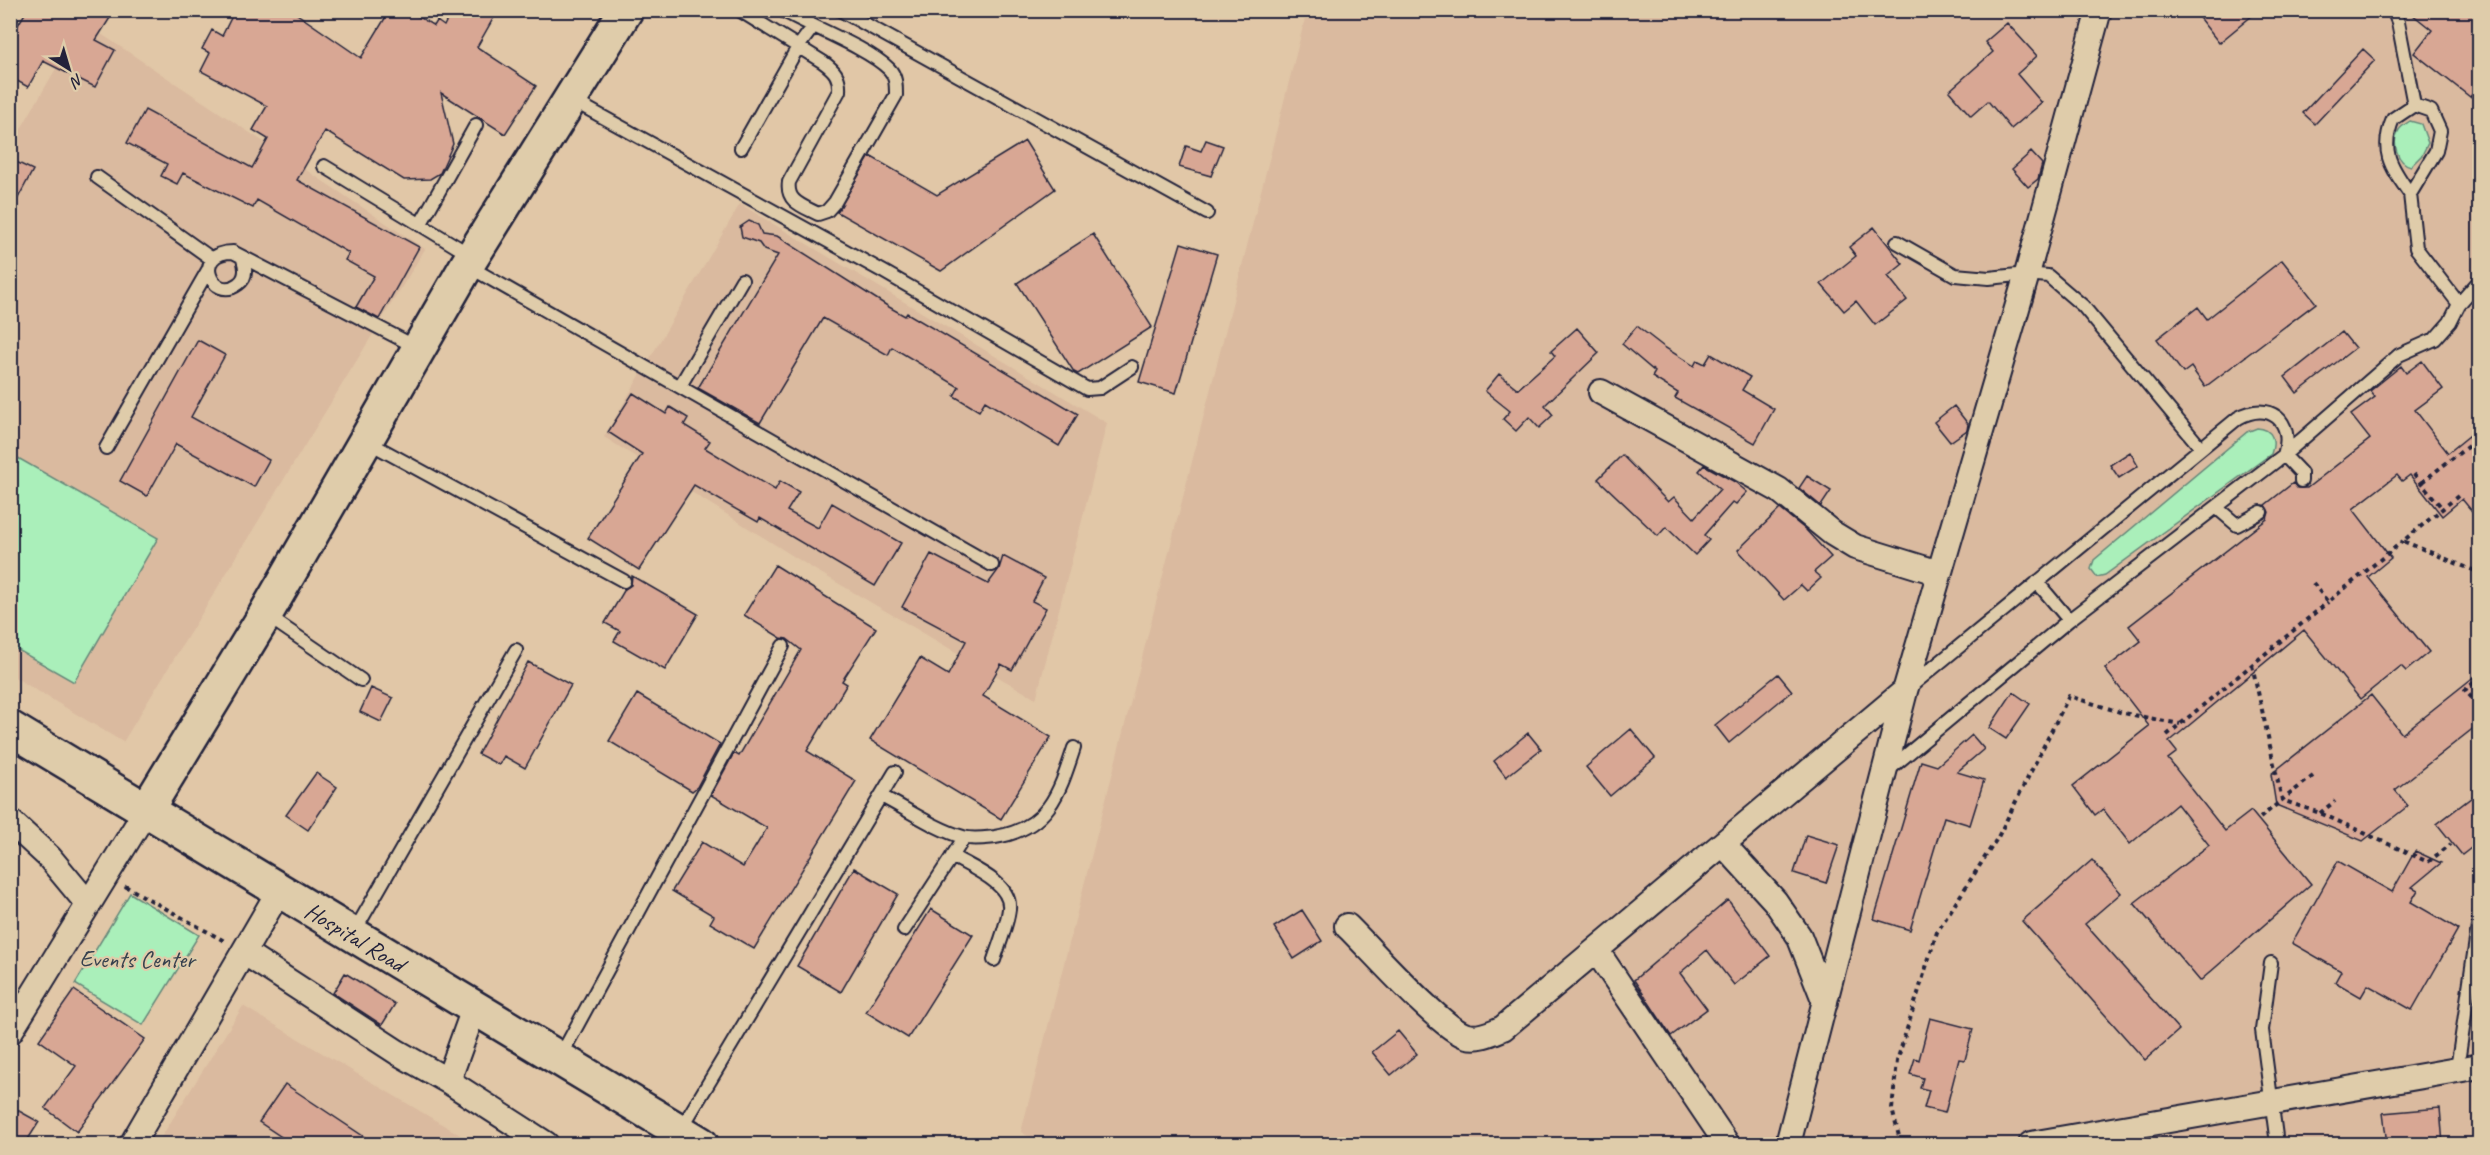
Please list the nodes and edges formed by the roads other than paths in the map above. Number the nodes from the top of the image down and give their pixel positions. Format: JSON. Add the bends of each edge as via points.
{"nodes":[{"id":1,"x":626,"y":10,"type":"edge"},
{"id":2,"x":739,"y":10,"type":"edge"},
{"id":3,"x":782,"y":10,"type":"edge"},
{"id":4,"x":840,"y":10,"type":"edge"},
{"id":5,"x":2099,"y":10,"type":"edge"},
{"id":6,"x":2393,"y":10,"type":"edge"},
{"id":7,"x":813,"y":27,"type":"junction"},
{"id":8,"x":798,"y":47,"type":"junction"},
{"id":9,"x":571,"y":99,"type":"junction"},
{"id":10,"x":2414,"y":105,"type":"junction"},
{"id":11,"x":476,"y":125,"type":"dead end"},
{"id":12,"x":741,"y":148,"type":"dead end"},
{"id":13,"x":324,"y":166,"type":"dead end"},
{"id":14,"x":97,"y":177,"type":"dead end"},
{"id":15,"x":2410,"y":194,"type":"junction"},
{"id":16,"x":1207,"y":213,"type":"dead end"},
{"id":17,"x":420,"y":225,"type":"junction"},
{"id":18,"x":1897,"y":242,"type":"dead end"},
{"id":19,"x":243,"y":259,"type":"junction"},
{"id":20,"x":470,"y":261,"type":"junction"},
{"id":21,"x":210,"y":264,"type":"junction"},
{"id":22,"x":2027,"y":274,"type":"junction"},
{"id":23,"x":741,"y":280,"type":"dead end"},
{"id":24,"x":2480,"y":280,"type":"edge"},
{"id":25,"x":2459,"y":304,"type":"junction"},
{"id":26,"x":418,"y":348,"type":"junction"},
{"id":27,"x":1132,"y":368,"type":"dead end"},
{"id":28,"x":680,"y":386,"type":"junction"},
{"id":29,"x":1600,"y":392,"type":"dead end"},
{"id":30,"x":364,"y":440,"type":"junction"},
{"id":31,"x":106,"y":448,"type":"dead end"},
{"id":32,"x":2201,"y":448,"type":"junction"},
{"id":33,"x":2284,"y":455,"type":"junction"},
{"id":34,"x":2301,"y":481,"type":"dead end"},
{"id":35,"x":2217,"y":508,"type":"junction"},
{"id":36,"x":2261,"y":512,"type":"dead end"},
{"id":37,"x":992,"y":566,"type":"dead end"},
{"id":38,"x":1939,"y":573,"type":"junction"},
{"id":39,"x":624,"y":580,"type":"dead end"},
{"id":40,"x":2037,"y":582,"type":"junction"},
{"id":41,"x":265,"y":615,"type":"junction"},
{"id":42,"x":2069,"y":620,"type":"junction"},
{"id":43,"x":783,"y":646,"type":"dead end"},
{"id":44,"x":516,"y":650,"type":"dead end"},
{"id":45,"x":361,"y":680,"type":"dead end"},
{"id":46,"x":1905,"y":691,"type":"junction"},
{"id":47,"x":10,"y":728,"type":"edge"},
{"id":48,"x":1074,"y":748,"type":"dead end"},
{"id":49,"x":895,"y":772,"type":"dead end"},
{"id":50,"x":1883,"y":775,"type":"junction"},
{"id":51,"x":881,"y":796,"type":"junction"},
{"id":52,"x":147,"y":809,"type":"junction"},
{"id":53,"x":10,"y":821,"type":"edge"},
{"id":54,"x":964,"y":838,"type":"junction"},
{"id":55,"x":1722,"y":844,"type":"junction"},
{"id":56,"x":952,"y":856,"type":"junction"},
{"id":57,"x":279,"y":891,"type":"junction"},
{"id":58,"x":88,"y":904,"type":"junction"},
{"id":59,"x":2480,"y":913,"type":"edge"},
{"id":60,"x":1347,"y":926,"type":"dead end"},
{"id":61,"x":904,"y":930,"type":"dead end"},
{"id":62,"x":353,"y":935,"type":"junction"},
{"id":63,"x":1596,"y":950,"type":"junction"},
{"id":64,"x":245,"y":953,"type":"junction"},
{"id":65,"x":994,"y":960,"type":"dead end"},
{"id":66,"x":2271,"y":963,"type":"dead end"},
{"id":67,"x":1825,"y":1002,"type":"junction"},
{"id":68,"x":474,"y":1009,"type":"junction"},
{"id":69,"x":10,"y":1032,"type":"edge"},
{"id":70,"x":558,"y":1059,"type":"junction"},
{"id":71,"x":2468,"y":1067,"type":"edge"},
{"id":72,"x":448,"y":1081,"type":"junction"},
{"id":73,"x":2274,"y":1102,"type":"junction"},
{"id":74,"x":690,"y":1138,"type":"edge"},
{"id":75,"x":533,"y":1142,"type":"edge"},
{"id":76,"x":132,"y":1144,"type":"edge"},
{"id":77,"x":1727,"y":1144,"type":"edge"},
{"id":78,"x":1788,"y":1144,"type":"edge"},
{"id":79,"x":2037,"y":1144,"type":"edge"},
{"id":80,"x":2277,"y":1144,"type":"edge"}],
"edges":[{"from":1,"to":9,"type":"street"},
{"from":2,"to":8,"type":"lane"},
{"from":3,"to":7,"type":"lane"},
{"from":4,"to":16,"type":"lane"},
{"from":5,"to":22,"type":"street"},
{"from":6,"to":10,"type":"lane"},
{"from":7,"to":8,"type":"lane"},
{"from":7,"to":8,"type":"lane","via":[[889,69],[896,79],[896,95],[836,202],[818,214],[793,201],[788,192],[789,182],[840,82],[834,70]]},
{"from":8,"to":12,"type":"lane"},
{"from":9,"to":20,"type":"street"},
{"from":9,"to":27,"type":"lane","via":[[1087,389],[1101,388]]},
{"from":10,"to":15,"type":"lane","via":[[2393,119],[2385,147],[2393,170]]},
{"from":10,"to":15,"type":"lane","via":[[2431,111],[2440,131],[2436,151]]},
{"from":11,"to":17,"type":"lane"},
{"from":13,"to":17,"type":"lane"},
{"from":14,"to":21,"type":"lane"},
{"from":15,"to":25,"type":"lane","via":[[2416,248]]},
{"from":17,"to":20,"type":"lane"},
{"from":18,"to":22,"type":"lane","via":[[1955,275],[1989,278]]},
{"from":19,"to":21,"type":"lane","via":[[233,252],[222,252]]},
{"from":19,"to":21,"type":"lane","via":[[246,270],[242,281],[233,288],[221,288],[212,281]]},
{"from":19,"to":26,"type":"lane"},
{"from":20,"to":26,"type":"street"},
{"from":20,"to":28,"type":"lane"},
{"from":21,"to":31,"type":"lane"},
{"from":22,"to":32,"type":"lane","via":[[2048,276],[2083,306]]},
{"from":22,"to":38,"type":"street"},
{"from":23,"to":28,"type":"lane"},
{"from":24,"to":25,"type":"lane"},
{"from":25,"to":33,"type":"lane","via":[[2435,339],[2399,355]]},
{"from":26,"to":30,"type":"street"},
{"from":28,"to":37,"type":"lane"},
{"from":29,"to":38,"type":"street","via":[[1779,490],[1855,547]]},
{"from":30,"to":39,"type":"lane"},
{"from":30,"to":41,"type":"street"},
{"from":32,"to":33,"type":"lane","via":[[2238,418],[2259,409],[2275,416],[2286,428],[2289,439]]},
{"from":32,"to":40,"type":"lane"},
{"from":33,"to":34,"type":"lane","via":[[2301,473]]},
{"from":33,"to":35,"type":"lane"},
{"from":35,"to":36,"type":"lane","via":[[2237,525]]},
{"from":35,"to":42,"type":"lane"},
{"from":38,"to":46,"type":"street"},
{"from":40,"to":42,"type":"lane"},
{"from":40,"to":46,"type":"lane"},
{"from":41,"to":45,"type":"lane"},
{"from":41,"to":52,"type":"street"},
{"from":42,"to":50,"type":"lane"},
{"from":43,"to":70,"type":"lane"},
{"from":44,"to":62,"type":"lane"},
{"from":46,"to":50,"type":"street"},
{"from":46,"to":55,"type":"street"},
{"from":47,"to":52,"type":"street","name":"Hospital Road"},
{"from":48,"to":54,"type":"lane","via":[[1063,782],[1039,821],[1012,834]]},
{"from":49,"to":51,"type":"lane"},
{"from":50,"to":67,"type":"street"},
{"from":51,"to":54,"type":"lane"},
{"from":51,"to":74,"type":"lane"},
{"from":52,"to":57,"type":"street","name":"Hospital Road"},
{"from":52,"to":58,"type":"street"},
{"from":53,"to":58,"type":"street","via":[[49,857]]},
{"from":54,"to":56,"type":"lane"},
{"from":55,"to":63,"type":"street"},
{"from":55,"to":67,"type":"street","via":[[1775,901],[1799,936]]},
{"from":56,"to":61,"type":"lane"},
{"from":56,"to":65,"type":"lane","via":[[999,885],[1005,894],[1009,907]]},
{"from":57,"to":62,"type":"street","name":"Hospital Road"},
{"from":57,"to":64,"type":"street"},
{"from":58,"to":69,"type":"street"},
{"from":59,"to":71,"type":"lane"},
{"from":60,"to":63,"type":"street","via":[[1444,1023],[1466,1036],[1484,1036],[1503,1028]]},
{"from":62,"to":68,"type":"street","name":"Hospital Road"},
{"from":63,"to":77,"type":"street"},
{"from":64,"to":72,"type":"street"},
{"from":64,"to":76,"type":"street"},
{"from":66,"to":73,"type":"lane","via":[[2262,1030]]},
{"from":67,"to":78,"type":"street"},
{"from":68,"to":70,"type":"street","name":"Hospital Road"},
{"from":68,"to":72,"type":"street"},
{"from":70,"to":74,"type":"street","name":"Hospital Road"},
{"from":71,"to":73,"type":"street"},
{"from":72,"to":75,"type":"street"},
{"from":73,"to":79,"type":"street"},
{"from":73,"to":80,"type":"lane"}]}
